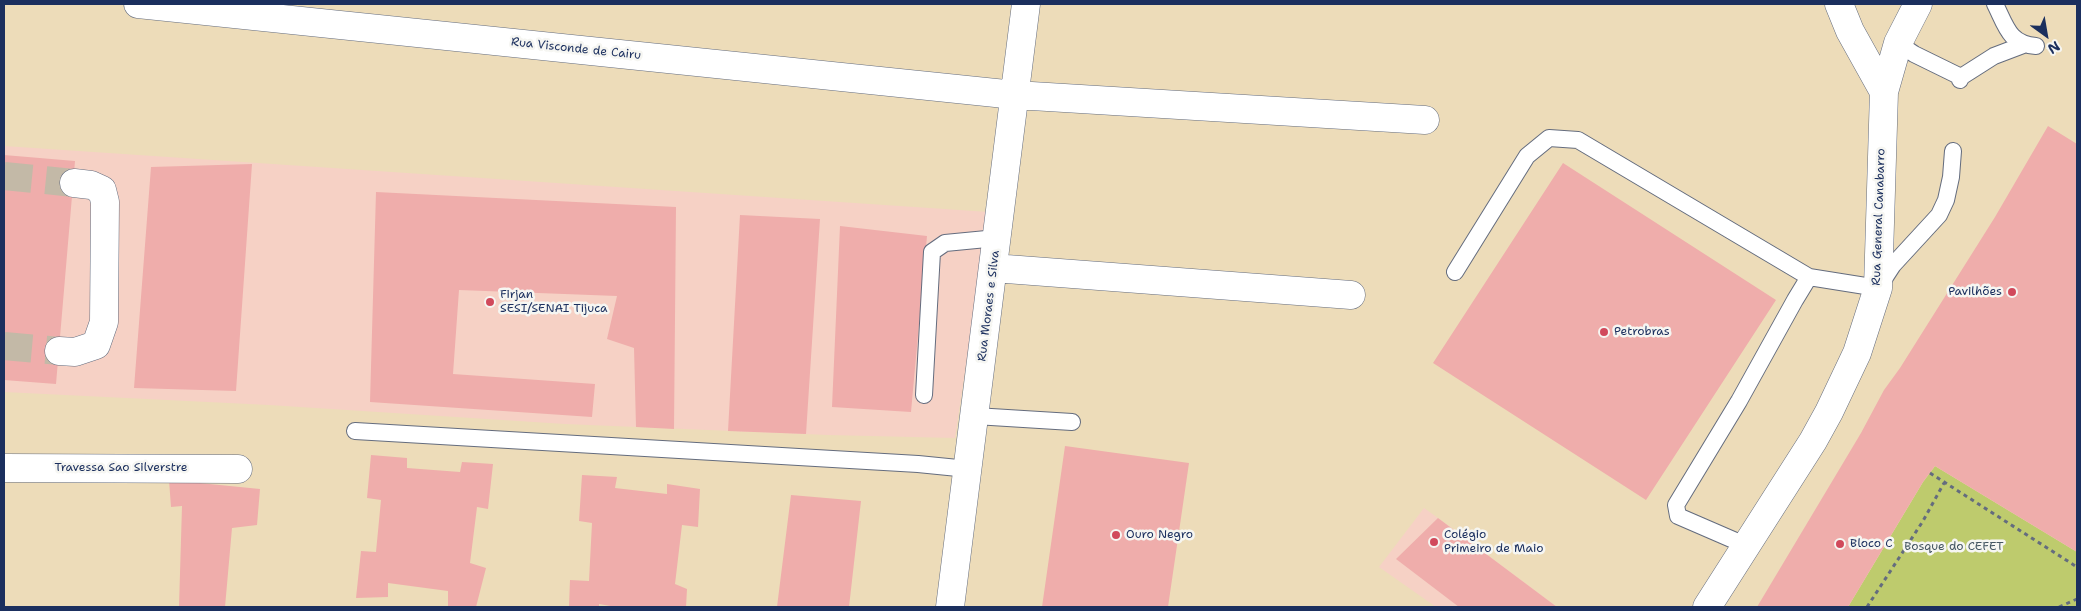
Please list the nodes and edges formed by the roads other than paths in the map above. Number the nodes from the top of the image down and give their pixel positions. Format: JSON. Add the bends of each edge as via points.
{"nodes":[{"id":1,"x":138,"y":4,"type":"edge"},
{"id":2,"x":1026,"y":4,"type":"edge"},
{"id":3,"x":1839,"y":4,"type":"edge"},
{"id":4,"x":1918,"y":4,"type":"edge"},
{"id":5,"x":1995,"y":4,"type":"edge"},
{"id":6,"x":1898,"y":43,"type":"junction"},
{"id":7,"x":1884,"y":92,"type":"junction"},
{"id":8,"x":1015,"y":95,"type":"junction"},
{"id":9,"x":1425,"y":120,"type":"dead end"},
{"id":10,"x":1953,"y":151,"type":"dead end"},
{"id":11,"x":74,"y":183,"type":"tunnel mouth"},
{"id":12,"x":997,"y":238,"type":"junction"},
{"id":13,"x":993,"y":268,"type":"junction"},
{"id":14,"x":1454,"y":272,"type":"dead end"},
{"id":15,"x":1809,"y":278,"type":"junction"},
{"id":16,"x":1878,"y":288,"type":"junction"},
{"id":17,"x":1351,"y":295,"type":"dead end"},
{"id":18,"x":59,"y":351,"type":"tunnel mouth"},
{"id":19,"x":924,"y":394,"type":"dead end"},
{"id":20,"x":975,"y":416,"type":"junction"},
{"id":21,"x":1072,"y":422,"type":"dead end"},
{"id":22,"x":355,"y":431,"type":"dead end"},
{"id":23,"x":4,"y":468,"type":"edge"},
{"id":24,"x":238,"y":469,"type":"dead end"},
{"id":25,"x":968,"y":469,"type":"junction"},
{"id":26,"x":1745,"y":546,"type":"junction"},
{"id":27,"x":950,"y":607,"type":"edge"},
{"id":28,"x":1707,"y":607,"type":"edge"}],
"edges":[{"from":1,"to":8,"type":"street","name":"Rua Visconde de Cairu"},
{"from":2,"to":8,"type":"street","name":"Rua Moraes e Silva"},
{"from":3,"to":7,"type":"street"},
{"from":4,"to":6,"type":"street","name":"Rua General Canabarro"},
{"from":5,"to":6,"type":"lane","via":[[2009,32],[2029,46],[1994,56],[1960,79]]},
{"from":6,"to":7,"type":"street","name":"Rua General Canabarro"},
{"from":7,"to":16,"type":"street","name":"Rua General Canabarro"},
{"from":8,"to":9,"type":"street","name":"Rua Visconde de Cairu"},
{"from":8,"to":12,"type":"street","name":"Rua Moraes e Silva"},
{"from":10,"to":16,"type":"lane","via":[[1950,185],[1939,215],[1893,265]]},
{"from":11,"to":18,"type":"street","via":[[102,190],[105,202],[104,322],[96,345],[75,352]]},
{"from":12,"to":13,"type":"street","name":"Rua Moraes e Silva"},
{"from":12,"to":19,"type":"lane","via":[[945,242],[932,252]]},
{"from":13,"to":17,"type":"street"},
{"from":13,"to":20,"type":"street","name":"Rua Moraes e Silva"},
{"from":14,"to":15,"type":"lane","via":[[1527,156],[1549,138],[1578,140]]},
{"from":15,"to":16,"type":"lane"},
{"from":15,"to":26,"type":"lane","via":[[1676,505],[1678,516]]},
{"from":16,"to":26,"type":"street","name":"Rua General Canabarro","via":[[1857,353],[1829,412]]},
{"from":20,"to":21,"type":"lane"},
{"from":20,"to":25,"type":"street","name":"Rua Moraes e Silva"},
{"from":22,"to":25,"type":"lane"},
{"from":23,"to":24,"type":"street","name":"Travessa Sao Silverstre"},
{"from":25,"to":27,"type":"street","name":"Rua Moraes e Silva"},
{"from":26,"to":28,"type":"street","name":"Rua General Canabarro"}]}
